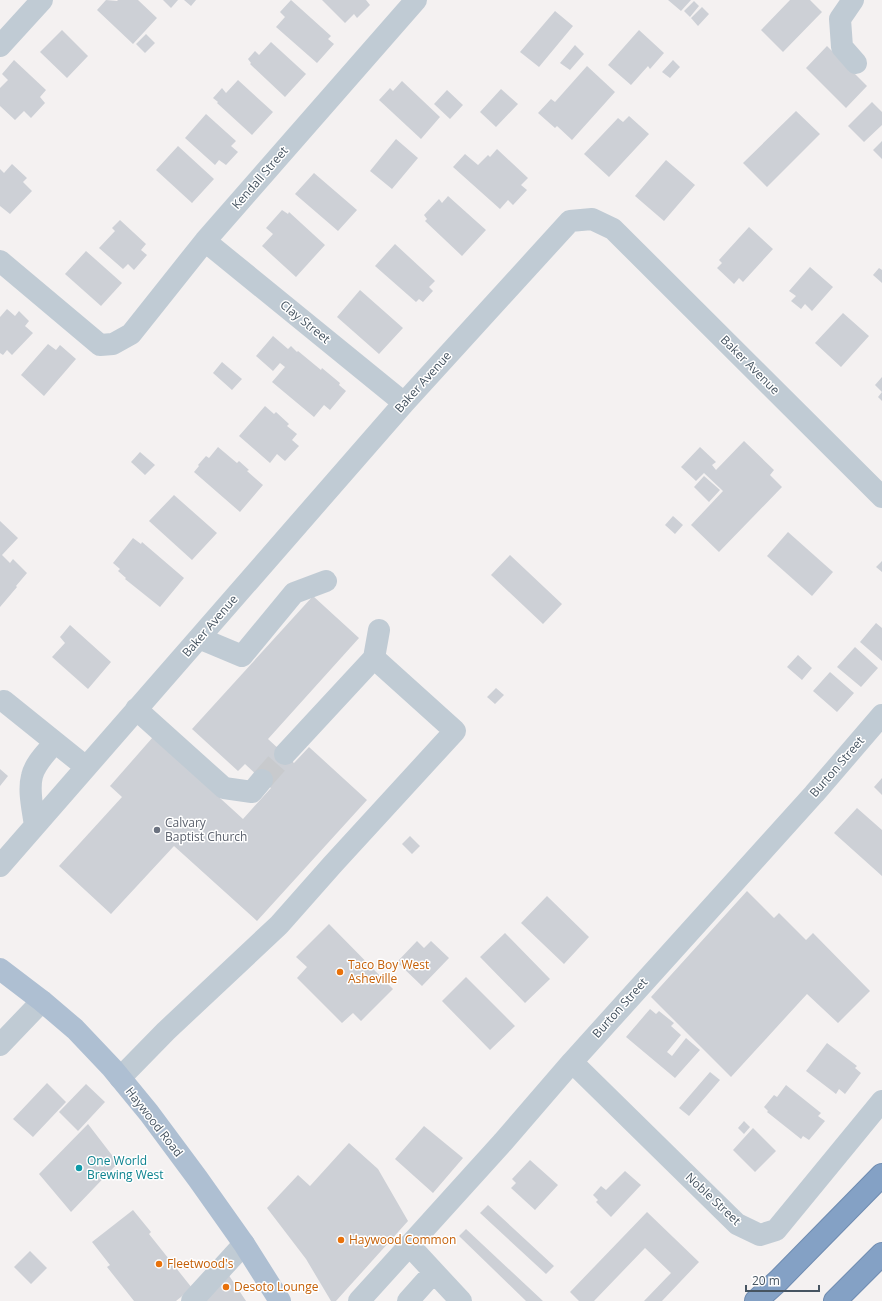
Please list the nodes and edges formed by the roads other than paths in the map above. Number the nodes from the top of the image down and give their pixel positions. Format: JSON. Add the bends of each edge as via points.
{"nodes":[{"id":1,"x":416,"y":0,"type":"edge"},
{"id":2,"x":853,"y":0,"type":"edge"},
{"id":3,"x":38,"y":1,"type":"edge"},
{"id":4,"x":0,"y":46,"type":"edge"},
{"id":5,"x":856,"y":63,"type":"dead end"},
{"id":6,"x":205,"y":241,"type":"junction"},
{"id":7,"x":0,"y":261,"type":"edge"},
{"id":8,"x":404,"y":403,"type":"junction"},
{"id":9,"x":882,"y":497,"type":"edge"},
{"id":10,"x":326,"y":581,"type":"dead end"},
{"id":11,"x":379,"y":630,"type":"dead end"},
{"id":12,"x":199,"y":638,"type":"junction"},
{"id":13,"x":374,"y":658,"type":"junction"},
{"id":14,"x":4,"y":701,"type":"dead end"},
{"id":15,"x":136,"y":709,"type":"junction"},
{"id":16,"x":882,"y":715,"type":"edge"},
{"id":17,"x":55,"y":742,"type":"junction"},
{"id":18,"x":285,"y":754,"type":"tunnel mouth"},
{"id":19,"x":86,"y":767,"type":"junction"},
{"id":20,"x":262,"y":780,"type":"tunnel mouth"},
{"id":21,"x":35,"y":826,"type":"junction"},
{"id":22,"x":0,"y":866,"type":"edge"},
{"id":23,"x":0,"y":970,"type":"edge"},
{"id":24,"x":42,"y":1001,"type":"junction"},
{"id":25,"x":0,"y":1045,"type":"edge"},
{"id":26,"x":572,"y":1062,"type":"junction"},
{"id":27,"x":120,"y":1078,"type":"junction"},
{"id":28,"x":882,"y":1101,"type":"edge"},
{"id":29,"x":882,"y":1175,"type":"edge"},
{"id":30,"x":244,"y":1244,"type":"junction"},
{"id":31,"x":409,"y":1245,"type":"junction"},
{"id":32,"x":882,"y":1254,"type":"edge"},
{"id":33,"x":434,"y":1272,"type":"junction"},
{"id":34,"x":363,"y":1299,"type":"edge"},
{"id":35,"x":192,"y":1301,"type":"edge"},
{"id":36,"x":280,"y":1301,"type":"edge"},
{"id":37,"x":408,"y":1301,"type":"edge"},
{"id":38,"x":461,"y":1301,"type":"edge"},
{"id":39,"x":756,"y":1301,"type":"edge"},
{"id":40,"x":835,"y":1301,"type":"edge"}],
"edges":[{"from":1,"to":6,"type":"street","name":"Kendall Street"},
{"from":2,"to":5,"type":"street","via":[[840,19],[842,47]]},
{"from":3,"to":4,"type":"street"},
{"from":6,"to":7,"type":"street","name":"Kendall Street","via":[[131,334],[113,344],[100,344]]},
{"from":6,"to":8,"type":"street","name":"Clay Street"},
{"from":8,"to":9,"type":"street","name":"Baker Avenue","via":[[570,221],[592,219],[613,229]]},
{"from":8,"to":12,"type":"street","name":"Baker Avenue"},
{"from":10,"to":12,"type":"street","via":[[294,593],[242,656]]},
{"from":11,"to":13,"type":"street"},
{"from":12,"to":15,"type":"street","name":"Baker Avenue"},
{"from":13,"to":18,"type":"street"},
{"from":13,"to":27,"type":"street","via":[[455,731],[279,925]]},
{"from":14,"to":17,"type":"street"},
{"from":15,"to":19,"type":"street","name":"Baker Avenue"},
{"from":15,"to":20,"type":"street","via":[[224,788],[252,792]]},
{"from":16,"to":26,"type":"street","name":"Burton Street"},
{"from":17,"to":19,"type":"street"},
{"from":17,"to":21,"type":"street","via":[[32,775]]},
{"from":19,"to":21,"type":"street","name":"Baker Avenue"},
{"from":21,"to":22,"type":"street","name":"Baker Avenue"},
{"from":23,"to":24,"type":"main road","name":"Haywood Road"},
{"from":24,"to":25,"type":"street"},
{"from":24,"to":27,"type":"main road","name":"Haywood Road","via":[[75,1029]]},
{"from":26,"to":28,"type":"street","name":"Noble Street","via":[[736,1224],[760,1235],[776,1230]]},
{"from":26,"to":31,"type":"street","name":"Burton Street"},
{"from":27,"to":30,"type":"main road","name":"Haywood Road","via":[[198,1179]]},
{"from":29,"to":39,"type":"highway"},
{"from":30,"to":35,"type":"street"},
{"from":30,"to":36,"type":"main road","name":"Haywood Road"},
{"from":31,"to":33,"type":"street"},
{"from":31,"to":34,"type":"street","name":"Burton Street"},
{"from":32,"to":40,"type":"highway"},
{"from":33,"to":37,"type":"street"},
{"from":33,"to":38,"type":"street"}]}
